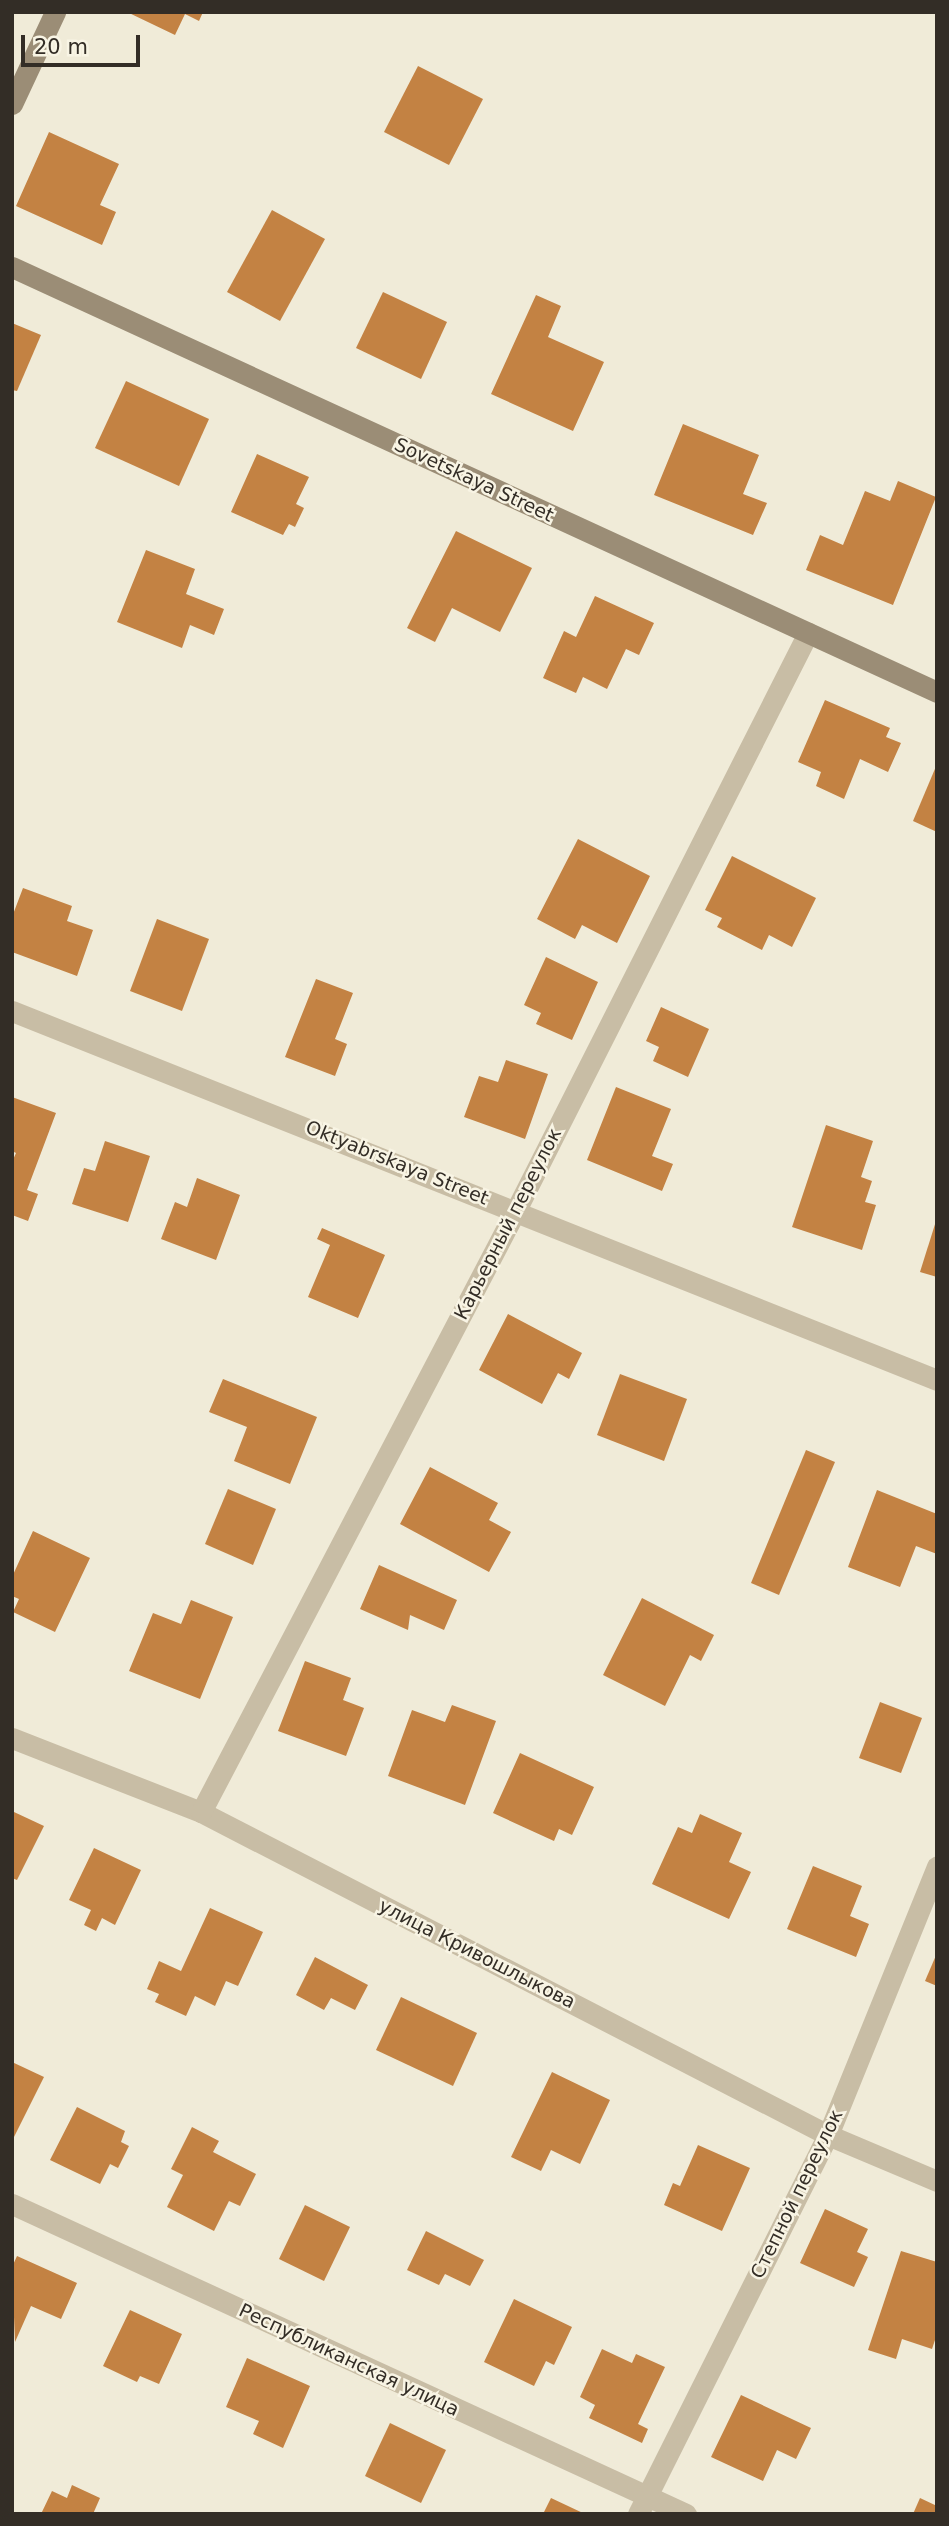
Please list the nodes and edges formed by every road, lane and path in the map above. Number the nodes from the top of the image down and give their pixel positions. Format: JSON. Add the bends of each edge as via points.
{"nodes":[{"id":1,"x":55,"y":12,"type":"edge"},
{"id":2,"x":12,"y":104,"type":"edge"},
{"id":3,"x":12,"y":267,"type":"edge"},
{"id":4,"x":808,"y":633,"type":"junction"},
{"id":5,"x":937,"y":692,"type":"edge"},
{"id":6,"x":12,"y":1012,"type":"edge"},
{"id":7,"x":516,"y":1210,"type":"junction"},
{"id":8,"x":937,"y":1380,"type":"edge"},
{"id":9,"x":12,"y":1738,"type":"edge"},
{"id":10,"x":201,"y":1812,"type":"junction"},
{"id":11,"x":937,"y":1866,"type":"edge"},
{"id":12,"x":828,"y":2135,"type":"junction"},
{"id":13,"x":937,"y":2181,"type":"edge"},
{"id":14,"x":12,"y":2204,"type":"edge"},
{"id":15,"x":642,"y":2505,"type":"edge"},
{"id":16,"x":686,"y":2514,"type":"edge"}],
"edges":[{"from":1,"to":2,"type":"main road"},
{"from":3,"to":4,"type":"main road","name":"Sovetskaya Street"},
{"from":4,"to":5,"type":"main road","name":"Sovetskaya Street"},
{"from":4,"to":7,"type":"street","name":"Карьерный переулок"},
{"from":6,"to":7,"type":"street","name":"Oktyabrskaya Street"},
{"from":7,"to":8,"type":"street","name":"Oktyabrskaya Street"},
{"from":7,"to":10,"type":"street","name":"Карьерный переулок"},
{"from":9,"to":10,"type":"street","name":"улица Кривошлыкова"},
{"from":10,"to":12,"type":"street","name":"улица Кривошлыкова"},
{"from":11,"to":12,"type":"street","name":"Степной переулок"},
{"from":12,"to":13,"type":"street","name":"улица Кривошлыкова"},
{"from":12,"to":15,"type":"street","name":"Степной переулок"},
{"from":14,"to":15,"type":"street","name":"Республиканская улица"},
{"from":15,"to":16,"type":"street","name":"Республиканская улица"}]}
